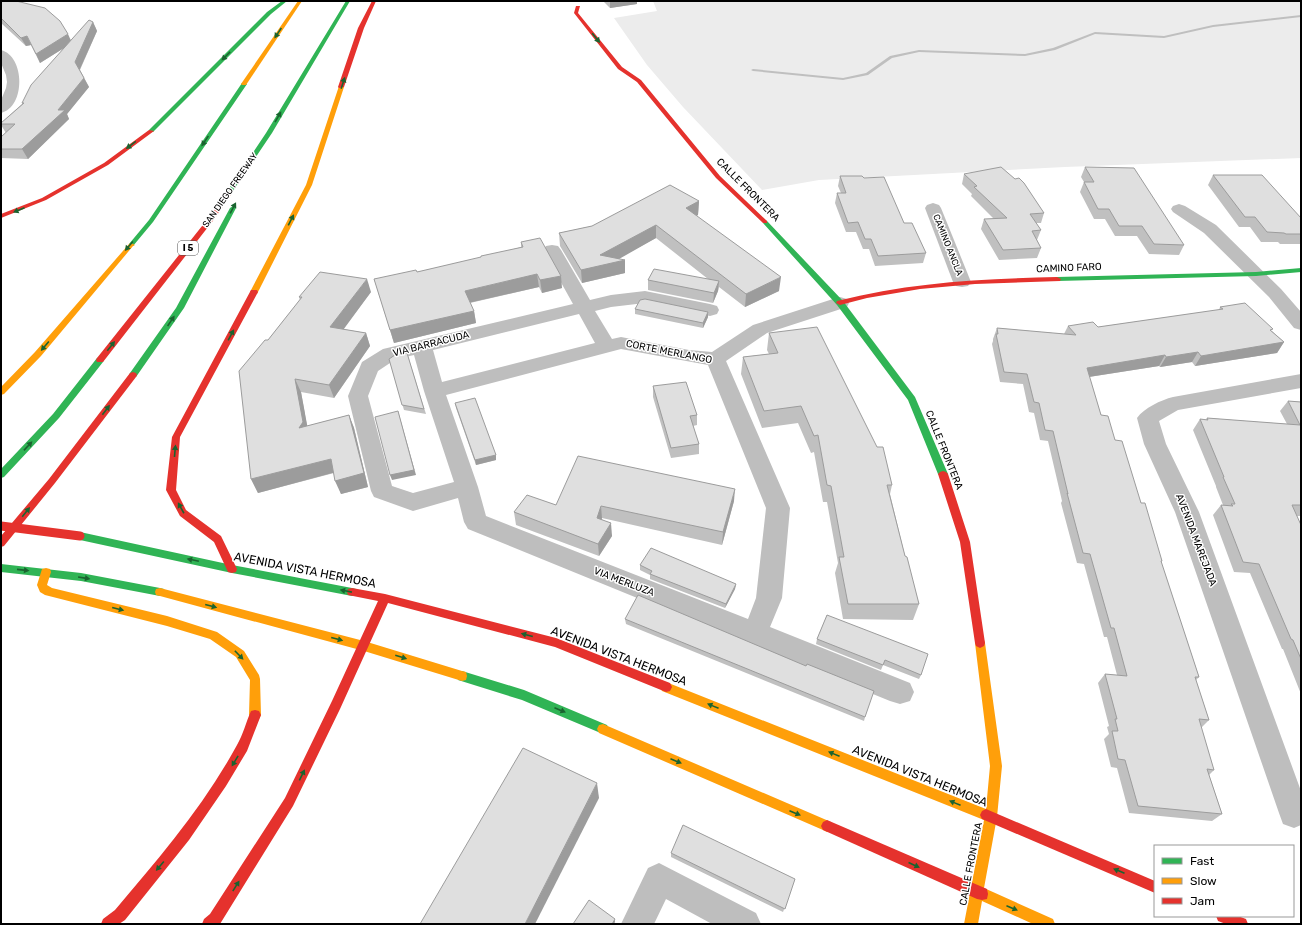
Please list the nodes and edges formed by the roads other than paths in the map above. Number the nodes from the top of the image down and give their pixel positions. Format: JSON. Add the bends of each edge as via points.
{"nodes":[{"id":1,"x":285,"y":1,"type":"edge"},
{"id":2,"x":300,"y":1,"type":"edge"},
{"id":3,"x":348,"y":1,"type":"edge"},
{"id":4,"x":374,"y":1,"type":"edge"},
{"id":5,"x":575,"y":4,"type":"edge"},
{"id":6,"x":588,"y":13,"type":"dead end"},
{"id":7,"x":1,"y":54,"type":"edge"},
{"id":8,"x":638,"y":70,"type":"dead end"},
{"id":9,"x":639,"y":81,"type":"junction"},
{"id":10,"x":8,"y":84,"type":"edge"},
{"id":11,"x":1,"y":109,"type":"edge"},
{"id":12,"x":269,"y":133,"type":"junction"},
{"id":13,"x":933,"y":208,"type":"dead end"},
{"id":14,"x":1179,"y":209,"type":"dead end"},
{"id":15,"x":1,"y":216,"type":"edge"},
{"id":16,"x":552,"y":250,"type":"dead end"},
{"id":17,"x":1301,"y":270,"type":"edge"},
{"id":18,"x":1256,"y":274,"type":"junction"},
{"id":19,"x":962,"y":282,"type":"junction"},
{"id":20,"x":840,"y":303,"type":"junction"},
{"id":21,"x":583,"y":307,"type":"junction"},
{"id":22,"x":710,"y":310,"type":"dead end"},
{"id":23,"x":1301,"y":324,"type":"edge"},
{"id":24,"x":422,"y":346,"type":"junction"},
{"id":25,"x":606,"y":346,"type":"junction"},
{"id":26,"x":715,"y":359,"type":"junction"},
{"id":27,"x":1301,"y":381,"type":"edge"},
{"id":28,"x":434,"y":391,"type":"junction"},
{"id":29,"x":1,"y":392,"type":"edge"},
{"id":30,"x":1,"y":475,"type":"edge"},
{"id":31,"x":467,"y":487,"type":"junction"},
{"id":32,"x":1,"y":526,"type":"edge"},
{"id":33,"x":1,"y":543,"type":"edge"},
{"id":34,"x":1,"y":568,"type":"edge"},
{"id":35,"x":232,"y":569,"type":"junction"},
{"id":36,"x":46,"y":572,"type":"junction"},
{"id":37,"x":385,"y":598,"type":"junction"},
{"id":38,"x":755,"y":633,"type":"junction"},
{"id":39,"x":364,"y":646,"type":"junction"},
{"id":40,"x":900,"y":692,"type":"dead end"},
{"id":41,"x":1294,"y":813,"type":"dead end"},
{"id":42,"x":991,"y":817,"type":"junction"},
{"id":43,"x":1154,"y":887,"type":"edge"},
{"id":44,"x":976,"y":893,"type":"junction"},
{"id":45,"x":1225,"y":917,"type":"edge"},
{"id":46,"x":108,"y":924,"type":"edge"},
{"id":47,"x":210,"y":924,"type":"edge"},
{"id":48,"x":636,"y":924,"type":"edge"},
{"id":49,"x":745,"y":924,"type":"edge"},
{"id":50,"x":972,"y":924,"type":"edge"},
{"id":51,"x":1048,"y":924,"type":"edge"},
{"id":52,"x":1241,"y":924,"type":"edge"}],
"edges":[{"from":1,"to":15,"type":"main road","one_way":true,"via":[[269,13],[150,132],[106,164],[51,196]]},
{"from":2,"to":29,"type":"main road","one_way":true,"via":[[151,221],[38,354]]},
{"from":12,"to":3,"type":"main road","name":"SAN DIEGO FREEWAY","number":"I 5","one_way":true},
{"from":35,"to":4,"type":"main road","one_way":true,"via":[[218,540],[183,513],[172,490],[176,437],[309,185],[361,28]]},
{"from":5,"to":6,"type":"main road","name":"CALLE FRONTERA"},
{"from":5,"to":9,"type":"main road","name":"CALLE FRONTERA","one_way":true,"via":[[576,13],[620,68]]},
{"from":7,"to":10,"type":"street","via":[[9,64]]},
{"from":8,"to":9,"type":"main road"},
{"from":9,"to":20,"type":"main road","name":"CALLE FRONTERA","via":[[718,177],[784,241]]},
{"from":10,"to":11,"type":"street","via":[[12,95]]},
{"from":30,"to":12,"type":"main road","name":"SAN DIEGO FREEWAY","number":"I 5","one_way":true,"via":[[56,416],[213,217]]},
{"from":33,"to":12,"type":"main road","one_way":true,"via":[[149,354],[180,308]]},
{"from":13,"to":19,"type":"street","name":"CAMINO ANCLA"},
{"from":14,"to":18,"type":"street","via":[[1210,229]]},
{"from":16,"to":21,"type":"street"},
{"from":17,"to":18,"type":"main road","name":"CAMINO FARO"},
{"from":18,"to":19,"type":"main road","name":"CAMINO FARO"},
{"from":18,"to":23,"type":"street"},
{"from":19,"to":20,"type":"main road","name":"CAMINO FARO","via":[[913,286],[866,294]]},
{"from":20,"to":26,"type":"street","via":[[760,329]]},
{"from":20,"to":42,"type":"main road","name":"CALLE FRONTERA","via":[[912,399],[941,467],[965,542],[980,635],[996,766]]},
{"from":21,"to":22,"type":"street","name":"VIA BARRACUDA","via":[[645,297]]},
{"from":21,"to":24,"type":"street","name":"VIA BARRACUDA"},
{"from":21,"to":25,"type":"street"},
{"from":24,"to":28,"type":"street"},
{"from":24,"to":31,"type":"street","name":"VIA BARRACUDA","via":[[390,354],[369,367],[358,396],[382,491],[413,502]]},
{"from":25,"to":26,"type":"street","name":"CORTE MERLANGO","via":[[621,343]]},
{"from":25,"to":28,"type":"street","name":"CORTE MERLANGO"},
{"from":26,"to":38,"type":"street","name":"CORTE MERLANGO","via":[[778,508],[769,598]]},
{"from":27,"to":41,"type":"street","name":"AVENIDA MAREJADA","via":[[1173,404],[1148,418],[1155,444],[1187,512]]},
{"from":28,"to":31,"type":"street","name":"VIA MERLUZA"},
{"from":31,"to":38,"type":"street","name":"VIA MERLUZA","via":[[476,522]]},
{"from":35,"to":32,"type":"main road","name":"AVENIDA VISTA HERMOSA","one_way":true,"bridge":true,"via":[[80,536]]},
{"from":34,"to":36,"type":"main road","one_way":true},
{"from":37,"to":35,"type":"main road","name":"AVENIDA VISTA HERMOSA","one_way":true},
{"from":36,"to":39,"type":"main road","one_way":true,"via":[[136,586]]},
{"from":36,"to":46,"type":"main road","one_way":true,"via":[[42,585],[49,592],[168,621],[213,635],[240,654],[255,679],[256,714],[243,747],[185,836],[120,915]]},
{"from":37,"to":39,"type":"main road"},
{"from":42,"to":37,"type":"main road","name":"AVENIDA VISTA HERMOSA","one_way":true,"via":[[556,643]]},
{"from":38,"to":40,"type":"street","name":"VIA MERLUZA"},
{"from":39,"to":44,"type":"main road","one_way":true,"via":[[524,695],[892,854]]},
{"from":47,"to":39,"type":"main road","one_way":true,"via":[[289,802]]},
{"from":43,"to":42,"type":"main road","name":"AVENIDA VISTA HERMOSA","one_way":true},
{"from":42,"to":44,"type":"main road","name":"CALLE FRONTERA"},
{"from":44,"to":50,"type":"main road","name":"CALLE FRONTERA"},
{"from":44,"to":51,"type":"main road","one_way":true},
{"from":45,"to":52,"type":"main road"},
{"from":48,"to":49,"type":"street","via":[[659,879]]}]}
